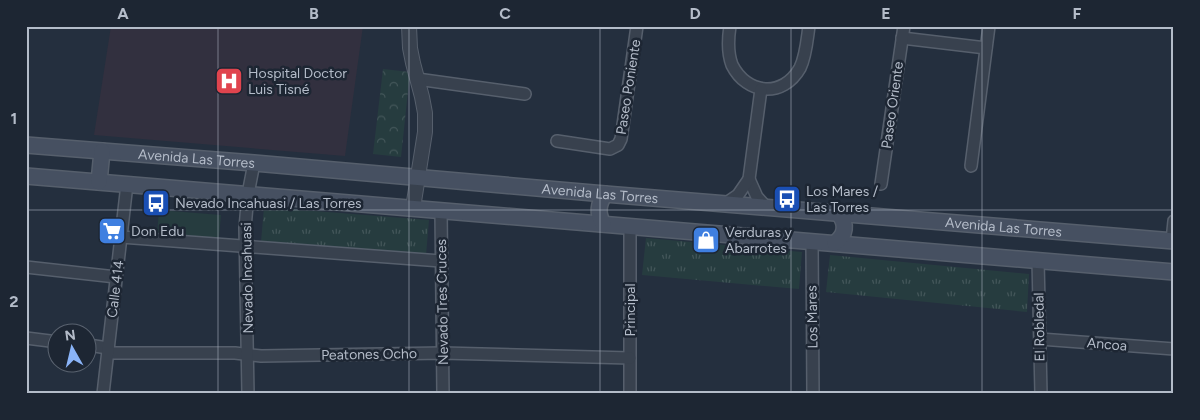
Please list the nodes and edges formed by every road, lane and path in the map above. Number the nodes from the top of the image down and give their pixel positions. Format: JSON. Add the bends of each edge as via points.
{"nodes":[{"id":1,"x":409,"y":26,"type":"edge"},
{"id":2,"x":637,"y":26,"type":"edge"},
{"id":3,"x":730,"y":26,"type":"edge"},
{"id":4,"x":809,"y":26,"type":"edge"},
{"id":5,"x":989,"y":26,"type":"edge"},
{"id":6,"x":903,"y":32,"type":"edge"},
{"id":7,"x":986,"y":48,"type":"junction"},
{"id":8,"x":417,"y":79,"type":"junction"},
{"id":9,"x":761,"y":89,"type":"junction"},
{"id":10,"x":525,"y":94,"type":"dead end"},
{"id":11,"x":556,"y":141,"type":"dead end"},
{"id":12,"x":26,"y":145,"type":"edge"},
{"id":13,"x":102,"y":151,"type":"junction"},
{"id":14,"x":254,"y":163,"type":"junction"},
{"id":15,"x":972,"y":166,"type":"dead end"},
{"id":16,"x":26,"y":176,"type":"edge"},
{"id":17,"x":418,"y":178,"type":"junction"},
{"id":18,"x":749,"y":179,"type":"junction"},
{"id":19,"x":99,"y":182,"type":"junction"},
{"id":20,"x":127,"y":184,"type":"junction"},
{"id":21,"x":881,"y":184,"type":"dead end"},
{"id":22,"x":248,"y":194,"type":"junction"},
{"id":23,"x":605,"y":194,"type":"junction"},
{"id":24,"x":724,"y":204,"type":"junction"},
{"id":25,"x":766,"y":207,"type":"junction"},
{"id":26,"x":413,"y":208,"type":"junction"},
{"id":27,"x":441,"y":211,"type":"junction"},
{"id":28,"x":840,"y":214,"type":"junction"},
{"id":29,"x":1174,"y":221,"type":"edge"},
{"id":30,"x":604,"y":224,"type":"junction"},
{"id":31,"x":630,"y":226,"type":"junction"},
{"id":32,"x":121,"y":237,"type":"junction"},
{"id":33,"x":812,"y":241,"type":"junction"},
{"id":34,"x":1173,"y":241,"type":"edge"},
{"id":35,"x":835,"y":243,"type":"junction"},
{"id":36,"x":246,"y":246,"type":"junction"},
{"id":37,"x":1038,"y":260,"type":"junction"},
{"id":38,"x":441,"y":261,"type":"junction"},
{"id":39,"x":26,"y":267,"type":"edge"},
{"id":40,"x":1174,"y":272,"type":"edge"},
{"id":41,"x":116,"y":277,"type":"junction"},
{"id":42,"x":26,"y":338,"type":"edge"},
{"id":43,"x":1040,"y":339,"type":"junction"},
{"id":44,"x":48,"y":341,"type":"edge"},
{"id":45,"x":98,"y":348,"type":"edge"},
{"id":46,"x":1174,"y":349,"type":"edge"},
{"id":47,"x":108,"y":350,"type":"junction"},
{"id":48,"x":443,"y":353,"type":"junction"},
{"id":49,"x":248,"y":354,"type":"junction"},
{"id":50,"x":630,"y":358,"type":"junction"},
{"id":51,"x":103,"y":394,"type":"edge"},
{"id":52,"x":248,"y":394,"type":"edge"},
{"id":53,"x":443,"y":394,"type":"edge"},
{"id":54,"x":630,"y":394,"type":"edge"},
{"id":55,"x":814,"y":394,"type":"edge"},
{"id":56,"x":1040,"y":394,"type":"edge"}],
"edges":[{"from":1,"to":8,"type":"street"},
{"from":2,"to":11,"type":"street","name":"Paseo Poniente","via":[[618,145],[610,149]]},
{"from":3,"to":9,"type":"street","via":[[728,50],[733,65],[741,77]]},
{"from":4,"to":9,"type":"street","via":[[804,57],[796,74],[782,86]]},
{"from":5,"to":7,"type":"street"},
{"from":6,"to":7,"type":"street"},
{"from":6,"to":21,"type":"street","name":"Paseo Oriente"},
{"from":7,"to":15,"type":"street"},
{"from":8,"to":10,"type":"street"},
{"from":8,"to":17,"type":"street","via":[[426,123]]},
{"from":9,"to":18,"type":"street"},
{"from":12,"to":13,"type":"main road","name":"Avenida Las Torres"},
{"from":13,"to":14,"type":"main road","name":"Avenida Las Torres"},
{"from":13,"to":19,"type":"main road"},
{"from":14,"to":17,"type":"main road","name":"Avenida Las Torres"},
{"from":14,"to":22,"type":"street","name":"Nevado Incahuasi"},
{"from":16,"to":19,"type":"main road"},
{"from":17,"to":23,"type":"main road","name":"Avenida Las Torres"},
{"from":17,"to":26,"type":"street"},
{"from":18,"to":24,"type":"street","via":[[738,194]]},
{"from":18,"to":25,"type":"street"},
{"from":19,"to":20,"type":"main road"},
{"from":20,"to":22,"type":"main road"},
{"from":20,"to":32,"type":"street","name":"Calle 414"},
{"from":22,"to":26,"type":"main road"},
{"from":22,"to":36,"type":"street","name":"Nevado Incahuasi"},
{"from":23,"to":24,"type":"main road","name":"Avenida Las Torres"},
{"from":23,"to":30,"type":"main road","via":[[599,208]]},
{"from":24,"to":25,"type":"main road","name":"Avenida Las Torres"},
{"from":25,"to":28,"type":"main road","name":"Avenida Las Torres"},
{"from":26,"to":27,"type":"main road"},
{"from":27,"to":30,"type":"main road"},
{"from":27,"to":38,"type":"street","name":"Nevado Tres Cruces"},
{"from":28,"to":34,"type":"main road","name":"Avenida Las Torres"},
{"from":28,"to":35,"type":"main road","via":[[845,228]]},
{"from":29,"to":34,"type":"street"},
{"from":30,"to":31,"type":"main road"},
{"from":31,"to":33,"type":"main road"},
{"from":31,"to":50,"type":"street","name":"Principal"},
{"from":32,"to":36,"type":"street"},
{"from":32,"to":41,"type":"street","name":"Calle 414"},
{"from":33,"to":35,"type":"main road"},
{"from":33,"to":55,"type":"street","name":"Los Mares"},
{"from":35,"to":37,"type":"main road"},
{"from":36,"to":38,"type":"street"},
{"from":36,"to":49,"type":"street","name":"Nevado Incahuasi"},
{"from":37,"to":40,"type":"main road"},
{"from":37,"to":43,"type":"street","name":"El Robledal"},
{"from":38,"to":48,"type":"street","name":"Nevado Tres Cruces"},
{"from":39,"to":41,"type":"street"},
{"from":41,"to":47,"type":"street","name":"Calle 414"},
{"from":42,"to":44,"type":"street"},
{"from":43,"to":46,"type":"street","name":"Ancoa"},
{"from":43,"to":56,"type":"street","name":"El Robledal"},
{"from":45,"to":47,"type":"street","name":"Peatones Ocho"},
{"from":47,"to":49,"type":"street","name":"Peatones Ocho"},
{"from":47,"to":51,"type":"street","name":"Calle 414"},
{"from":48,"to":49,"type":"street","name":"Peatones Ocho"},
{"from":48,"to":50,"type":"street","name":"Peatones Ocho"},
{"from":48,"to":53,"type":"street","name":"Nevado Tres Cruces"},
{"from":49,"to":52,"type":"street","name":"Nevado Incahuasi"},
{"from":50,"to":54,"type":"street","name":"Principal"}]}
